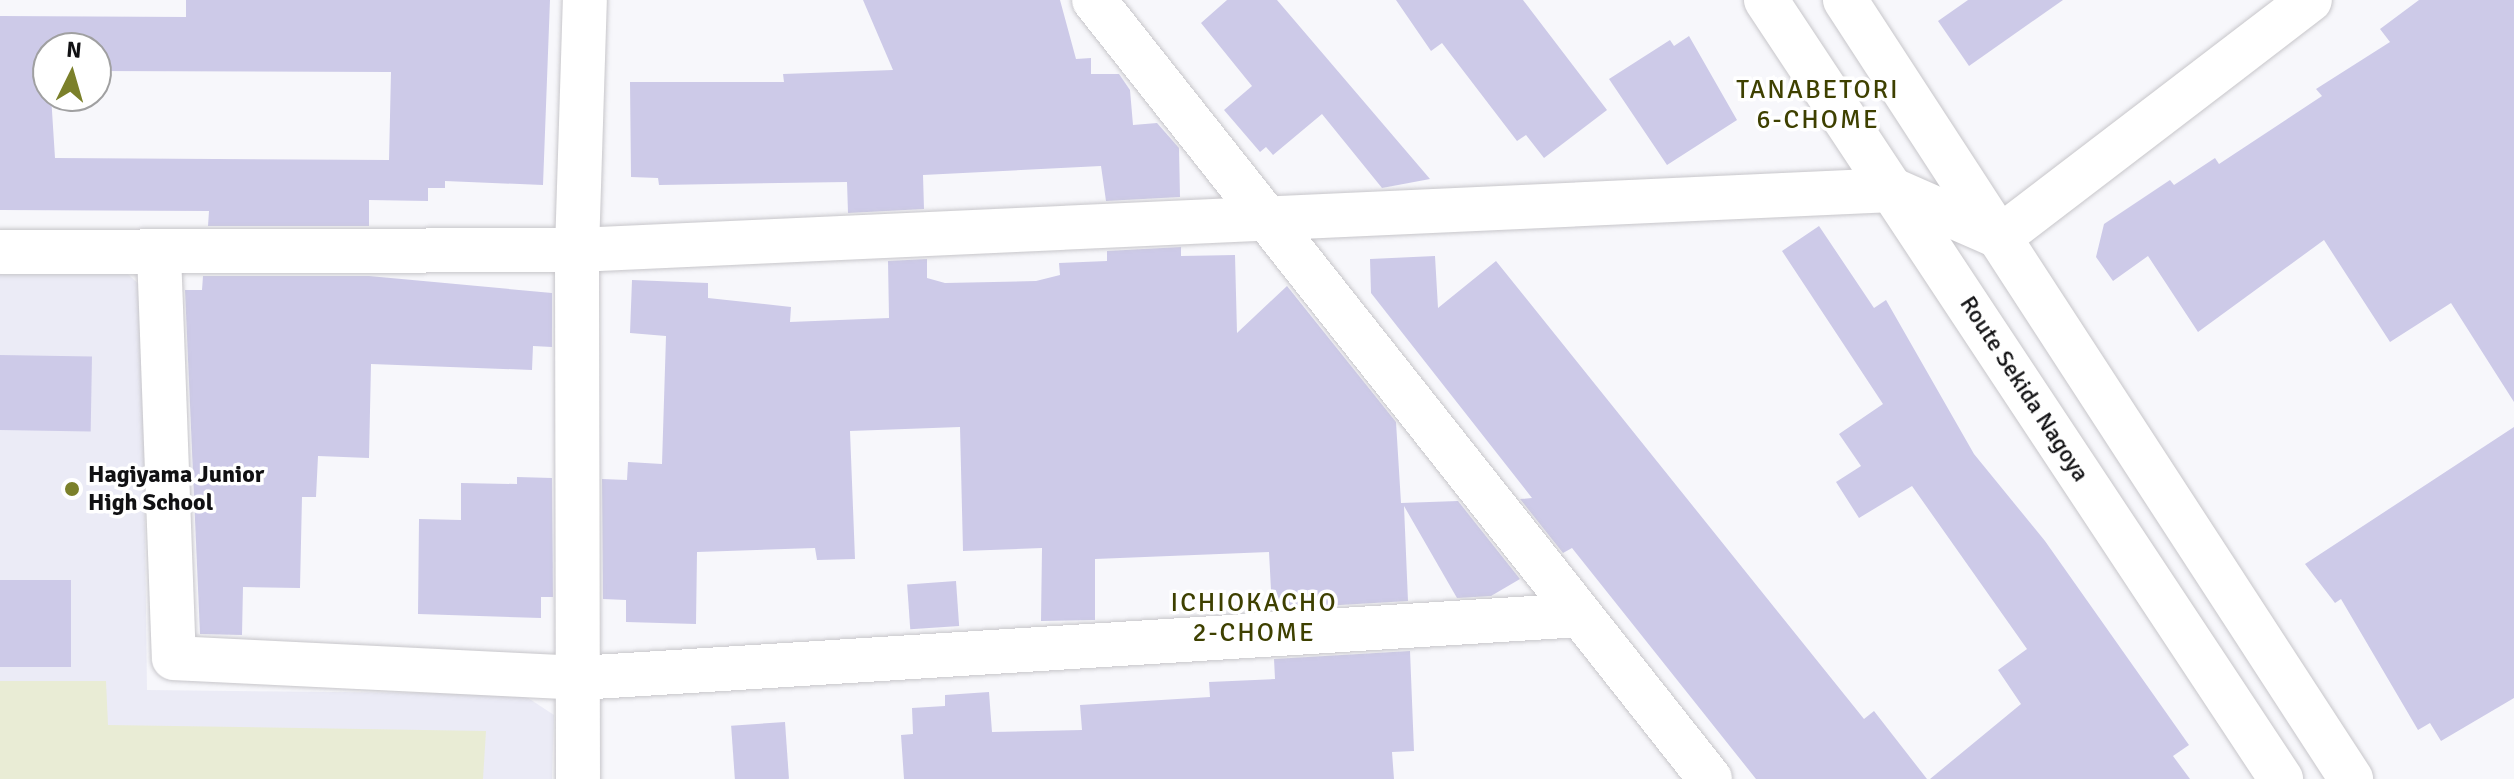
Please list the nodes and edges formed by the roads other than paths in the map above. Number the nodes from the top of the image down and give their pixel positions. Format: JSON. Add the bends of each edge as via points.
{"nodes":[{"id":1,"x":585,"y":0,"type":"edge"},
{"id":2,"x":1094,"y":0,"type":"edge"},
{"id":3,"x":1766,"y":0,"type":"edge"},
{"id":4,"x":1845,"y":0,"type":"edge"},
{"id":5,"x":2310,"y":0,"type":"edge"},
{"id":6,"x":1893,"y":190,"type":"junction"},
{"id":7,"x":1263,"y":219,"type":"junction"},
{"id":8,"x":2000,"y":237,"type":"junction"},
{"id":9,"x":577,"y":250,"type":"junction"},
{"id":10,"x":0,"y":252,"type":"edge"},
{"id":11,"x":159,"y":253,"type":"junction"},
{"id":12,"x":1579,"y":615,"type":"junction"},
{"id":13,"x":579,"y":678,"type":"junction"},
{"id":14,"x":578,"y":779,"type":"edge"},
{"id":15,"x":1710,"y":779,"type":"edge"},
{"id":16,"x":2281,"y":779,"type":"edge"},
{"id":17,"x":2351,"y":779,"type":"edge"}],
"edges":[{"from":1,"to":9,"type":"street"},
{"from":2,"to":7,"type":"street"},
{"from":3,"to":6,"type":"street","name":"Route Sekida Nagoya"},
{"from":4,"to":8,"type":"street"},
{"from":5,"to":8,"type":"street"},
{"from":6,"to":7,"type":"street"},
{"from":6,"to":8,"type":"street"},
{"from":6,"to":16,"type":"street","name":"Route Sekida Nagoya"},
{"from":7,"to":9,"type":"street"},
{"from":7,"to":12,"type":"street"},
{"from":8,"to":17,"type":"street"},
{"from":9,"to":11,"type":"street"},
{"from":9,"to":13,"type":"street"},
{"from":10,"to":11,"type":"street"},
{"from":11,"to":13,"type":"street","via":[[174,658]]},
{"from":12,"to":13,"type":"street"},
{"from":12,"to":15,"type":"street"},
{"from":13,"to":14,"type":"street"}]}
